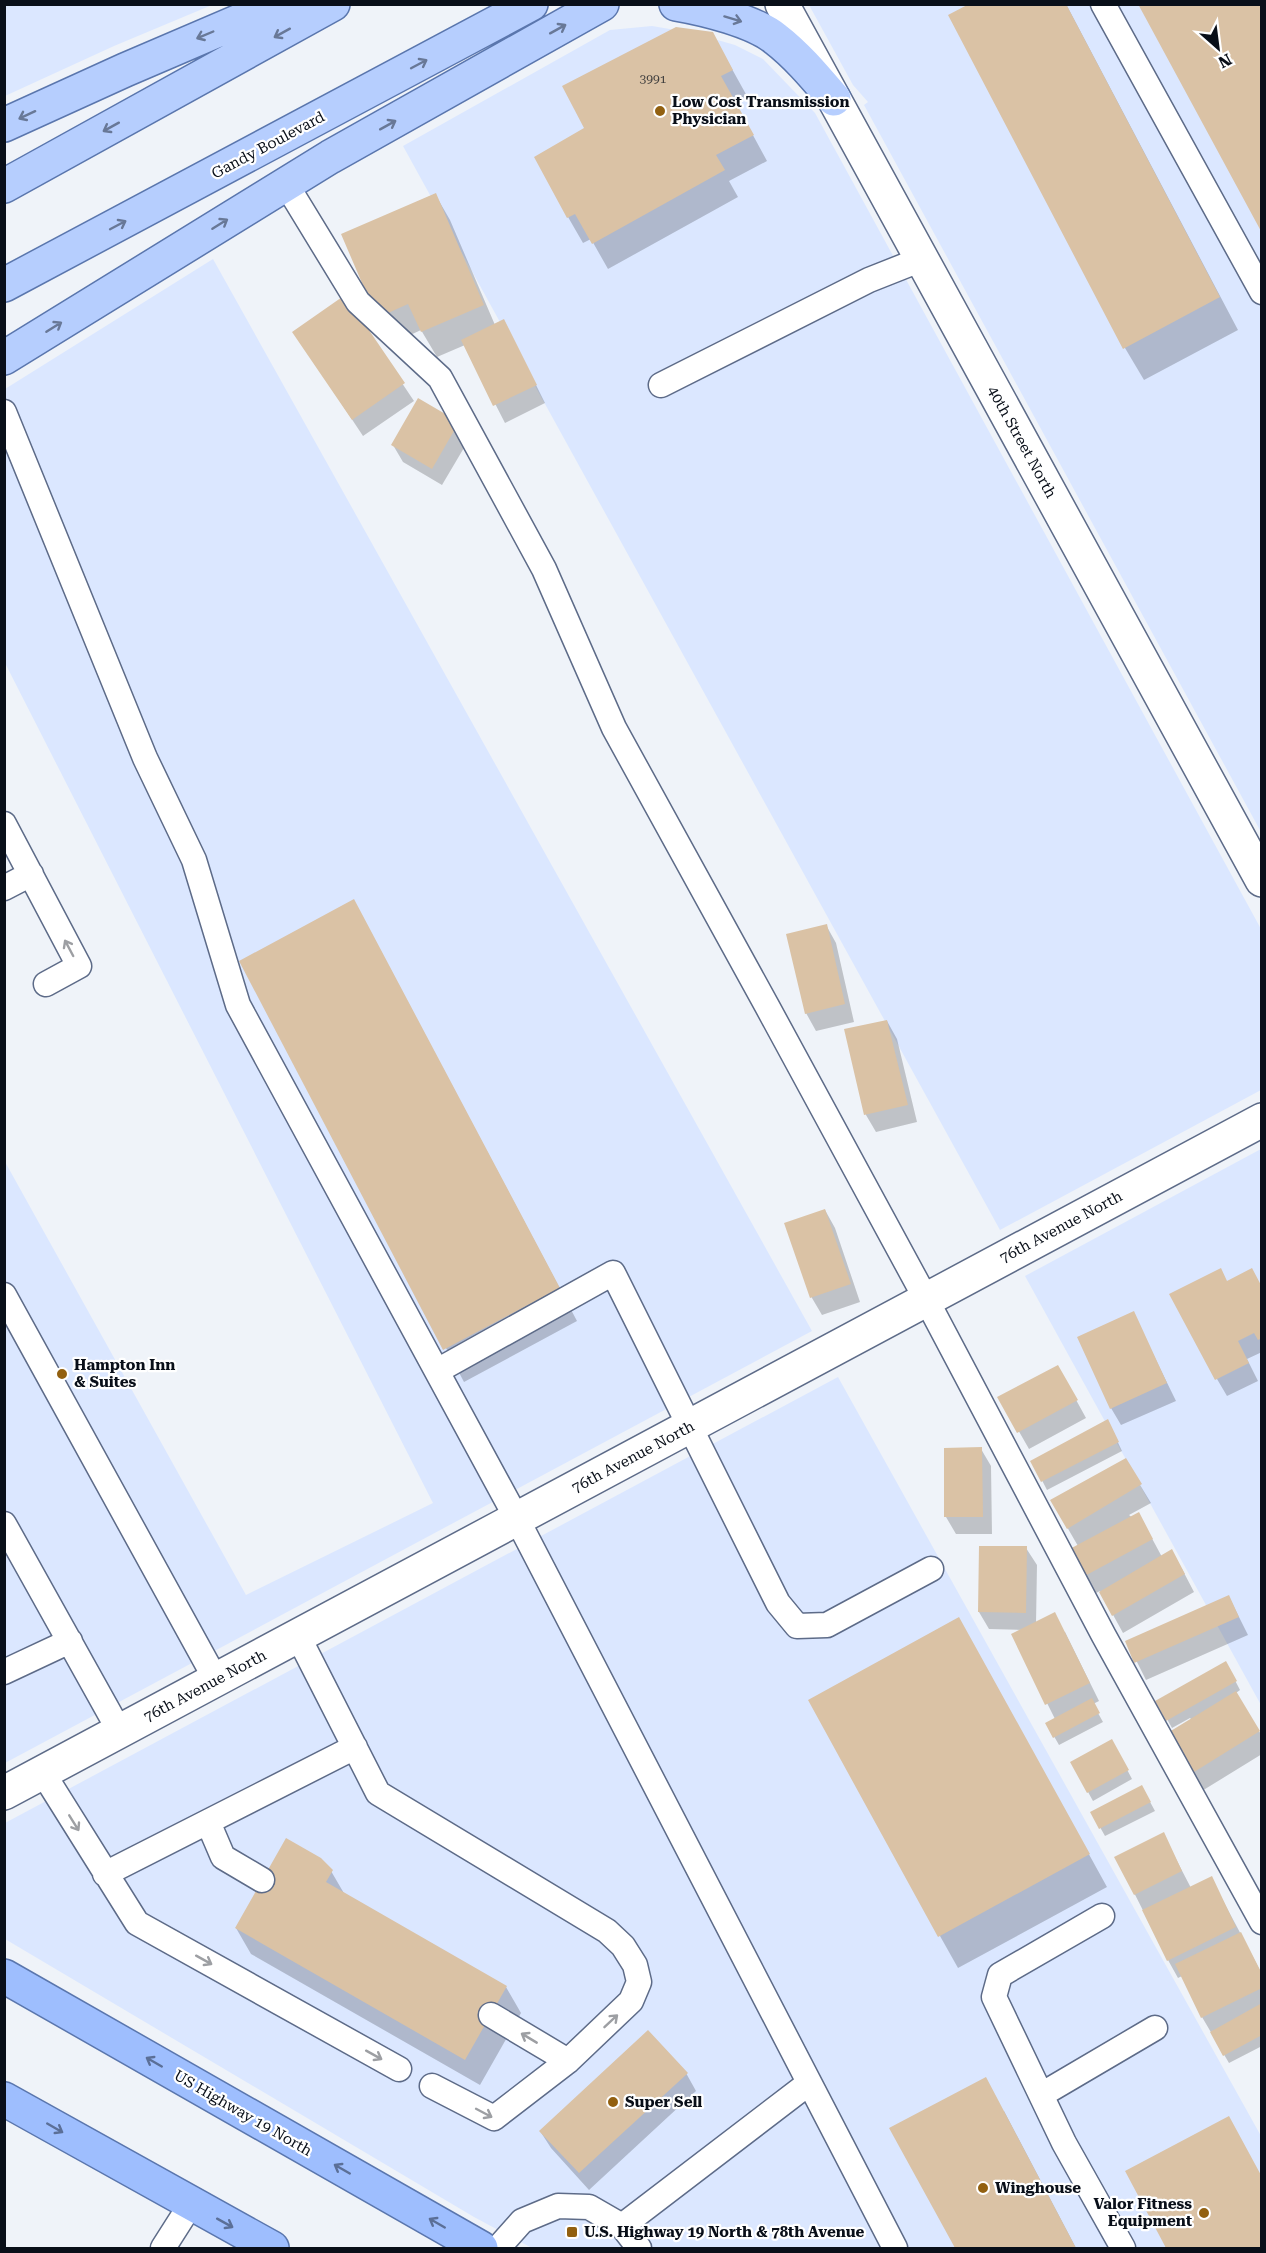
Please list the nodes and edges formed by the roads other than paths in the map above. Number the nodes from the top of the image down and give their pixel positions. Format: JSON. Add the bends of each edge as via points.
{"nodes":[{"id":1,"x":279,"y":4,"type":"edge"},
{"id":2,"x":333,"y":4,"type":"edge"},
{"id":3,"x":531,"y":4,"type":"edge"},
{"id":4,"x":607,"y":4,"type":"edge"},
{"id":5,"x":676,"y":4,"type":"edge"},
{"id":6,"x":782,"y":4,"type":"edge"},
{"id":7,"x":1103,"y":4,"type":"edge"},
{"id":8,"x":602,"y":5,"type":"edge"},
{"id":9,"x":834,"y":99,"type":"junction"},
{"id":10,"x":4,"y":125,"type":"edge"},
{"id":11,"x":286,"y":184,"type":"junction"},
{"id":12,"x":4,"y":186,"type":"edge"},
{"id":13,"x":922,"y":259,"type":"junction"},
{"id":14,"x":4,"y":285,"type":"edge"},
{"id":15,"x":1262,"y":292,"type":"edge"},
{"id":16,"x":4,"y":358,"type":"edge"},
{"id":17,"x":661,"y":385,"type":"dead end"},
{"id":18,"x":4,"y":411,"type":"edge"},
{"id":19,"x":4,"y":824,"type":"edge"},
{"id":20,"x":31,"y":874,"type":"junction"},
{"id":21,"x":1262,"y":880,"type":"edge"},
{"id":22,"x":4,"y":888,"type":"edge"},
{"id":23,"x":46,"y":984,"type":"dead end"},
{"id":24,"x":1262,"y":1119,"type":"edge"},
{"id":25,"x":4,"y":1295,"type":"edge"},
{"id":26,"x":926,"y":1299,"type":"junction"},
{"id":27,"x":437,"y":1371,"type":"junction"},
{"id":28,"x":690,"y":1426,"type":"junction"},
{"id":29,"x":517,"y":1519,"type":"junction"},
{"id":30,"x":4,"y":1524,"type":"edge"},
{"id":31,"x":931,"y":1569,"type":"dead end"},
{"id":32,"x":298,"y":1636,"type":"junction"},
{"id":33,"x":70,"y":1641,"type":"junction"},
{"id":34,"x":4,"y":1672,"type":"edge"},
{"id":35,"x":216,"y":1680,"type":"junction"},
{"id":36,"x":120,"y":1732,"type":"junction"},
{"id":37,"x":355,"y":1747,"type":"junction"},
{"id":38,"x":43,"y":1773,"type":"junction"},
{"id":39,"x":4,"y":1793,"type":"edge"},
{"id":40,"x":208,"y":1822,"type":"junction"},
{"id":41,"x":105,"y":1874,"type":"junction"},
{"id":42,"x":262,"y":1880,"type":"dead end"},
{"id":43,"x":1102,"y":1916,"type":"dead end"},
{"id":44,"x":1262,"y":1922,"type":"edge"},
{"id":45,"x":4,"y":1976,"type":"edge"},
{"id":46,"x":491,"y":2015,"type":"dead end"},
{"id":47,"x":1155,"y":2028,"type":"dead end"},
{"id":48,"x":568,"y":2061,"type":"junction"},
{"id":49,"x":399,"y":2069,"type":"dead end"},
{"id":50,"x":809,"y":2083,"type":"junction"},
{"id":51,"x":432,"y":2086,"type":"dead end"},
{"id":52,"x":1041,"y":2095,"type":"junction"},
{"id":53,"x":4,"y":2099,"type":"edge"},
{"id":54,"x":191,"y":2204,"type":"junction"},
{"id":55,"x":622,"y":2226,"type":"junction"},
{"id":56,"x":163,"y":2248,"type":"edge"},
{"id":57,"x":272,"y":2248,"type":"edge"},
{"id":58,"x":481,"y":2248,"type":"edge"},
{"id":59,"x":498,"y":2248,"type":"edge"},
{"id":60,"x":639,"y":2248,"type":"edge"},
{"id":61,"x":895,"y":2248,"type":"edge"},
{"id":62,"x":1123,"y":2248,"type":"edge"}],
"edges":[{"from":1,"to":10,"type":"main road","one_way":true},
{"from":2,"to":12,"type":"main road","one_way":true},
{"from":14,"to":3,"type":"main road","name":"Gandy Boulevard","one_way":true},
{"from":4,"to":8,"type":"main road"},
{"from":5,"to":9,"type":"main road","one_way":true,"via":[[741,21],[775,37]]},
{"from":6,"to":9,"type":"street","name":"40th Street North"},
{"from":7,"to":15,"type":"lane"},
{"from":11,"to":8,"type":"main road","one_way":true},
{"from":9,"to":13,"type":"street","name":"40th Street North"},
{"from":16,"to":11,"type":"main road","one_way":true},
{"from":11,"to":26,"type":"lane","via":[[358,302],[440,378],[544,569],[614,728]]},
{"from":13,"to":17,"type":"lane","via":[[870,280]]},
{"from":13,"to":21,"type":"street","name":"40th Street North"},
{"from":18,"to":27,"type":"lane","via":[[145,758],[194,860],[238,1005]]},
{"from":19,"to":20,"type":"lane"},
{"from":20,"to":22,"type":"lane"},
{"from":23,"to":20,"type":"lane","one_way":true,"via":[[79,966]]},
{"from":24,"to":26,"type":"street","name":"76th Avenue North"},
{"from":25,"to":35,"type":"lane"},
{"from":26,"to":28,"type":"street","name":"76th Avenue North"},
{"from":26,"to":44,"type":"lane","via":[[1104,1636]]},
{"from":27,"to":28,"type":"lane","via":[[613,1273]]},
{"from":27,"to":29,"type":"lane"},
{"from":28,"to":29,"type":"street","name":"76th Avenue North"},
{"from":28,"to":31,"type":"lane","via":[[778,1603],[797,1626],[826,1625]]},
{"from":29,"to":32,"type":"street","name":"76th Avenue North"},
{"from":29,"to":50,"type":"lane"},
{"from":30,"to":33,"type":"lane"},
{"from":32,"to":35,"type":"street","name":"76th Avenue North"},
{"from":32,"to":37,"type":"lane"},
{"from":33,"to":34,"type":"lane"},
{"from":33,"to":36,"type":"lane"},
{"from":35,"to":36,"type":"street","name":"76th Avenue North"},
{"from":36,"to":38,"type":"street","name":"76th Avenue North"},
{"from":37,"to":40,"type":"lane"},
{"from":48,"to":37,"type":"lane","one_way":true,"via":[[631,2001],[639,1982],[635,1965],[623,1946],[607,1931],[378,1793]]},
{"from":38,"to":39,"type":"street","name":"76th Avenue North"},
{"from":38,"to":41,"type":"lane","one_way":true},
{"from":40,"to":41,"type":"lane"},
{"from":40,"to":42,"type":"lane","via":[[224,1857]]},
{"from":41,"to":49,"type":"lane","one_way":true,"via":[[137,1923]]},
{"from":43,"to":52,"type":"lane","via":[[1000,1975],[994,1997]]},
{"from":58,"to":45,"type":"highway","name":"US Highway 19 North","one_way":true},
{"from":48,"to":46,"type":"lane","one_way":true},
{"from":47,"to":52,"type":"lane"},
{"from":51,"to":48,"type":"lane","one_way":true,"via":[[494,2118]]},
{"from":50,"to":55,"type":"lane"},
{"from":50,"to":61,"type":"lane"},
{"from":52,"to":62,"type":"lane"},
{"from":53,"to":54,"type":"highway","one_way":true},
{"from":54,"to":56,"type":"lane"},
{"from":54,"to":57,"type":"highway","one_way":true},
{"from":55,"to":59,"type":"lane","via":[[589,2206],[558,2206],[522,2220]]},
{"from":55,"to":60,"type":"lane"}]}
